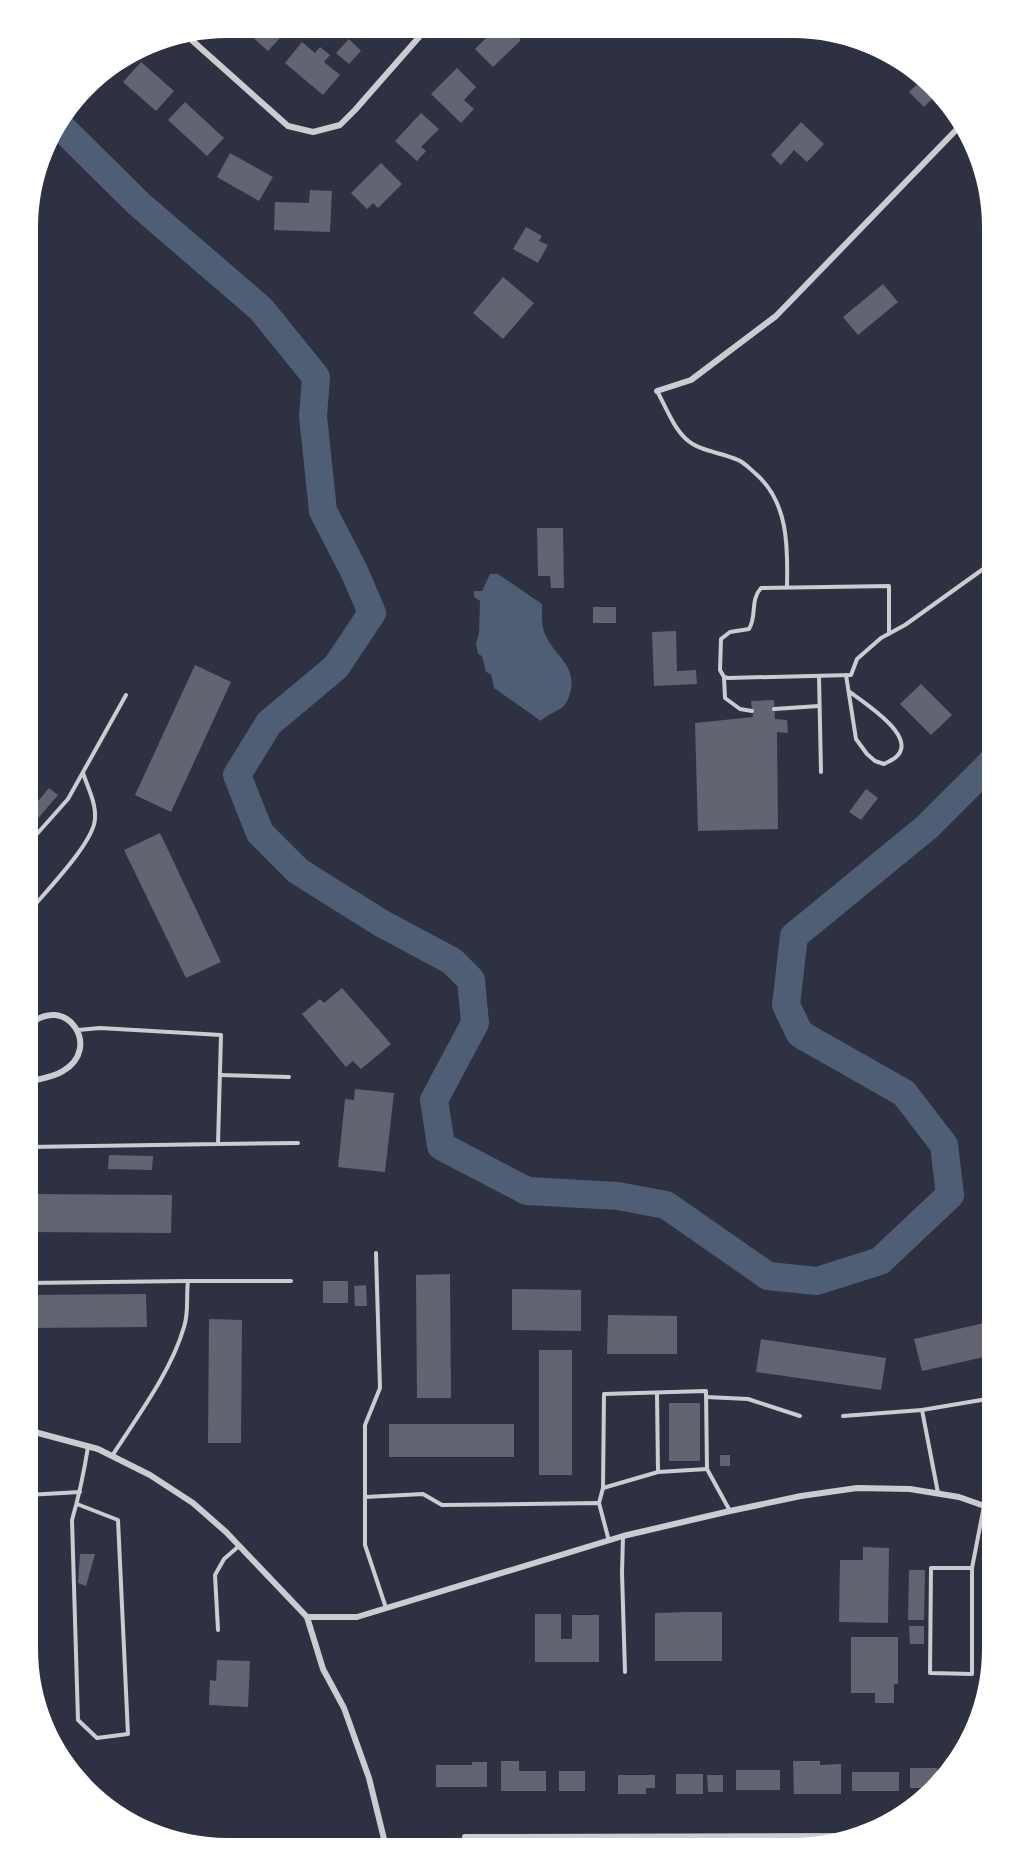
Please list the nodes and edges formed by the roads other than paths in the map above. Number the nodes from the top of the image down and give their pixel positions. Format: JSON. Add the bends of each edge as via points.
{"nodes":[{"id":1,"x":418,"y":38,"type":"edge"},
{"id":2,"x":192,"y":41,"type":"edge"},
{"id":3,"x":956,"y":130,"type":"edge"},
{"id":4,"x":657,"y":391,"type":"joint"},
{"id":5,"x":982,"y":570,"type":"edge"},
{"id":6,"x":787,"y":586,"type":"junction"},
{"id":7,"x":889,"y":634,"type":"junction"},
{"id":8,"x":846,"y":675,"type":"junction"},
{"id":9,"x":819,"y":676,"type":"junction"},
{"id":10,"x":724,"y":677,"type":"junction"},
{"id":11,"x":850,"y":692,"type":"junction"},
{"id":12,"x":126,"y":695,"type":"dead end"},
{"id":13,"x":819,"y":706,"type":"junction"},
{"id":14,"x":774,"y":709,"type":"dead end"},
{"id":15,"x":752,"y":711,"type":"dead end"},
{"id":16,"x":821,"y":772,"type":"dead end"},
{"id":17,"x":83,"y":773,"type":"junction"},
{"id":18,"x":38,"y":833,"type":"edge"},
{"id":19,"x":38,"y":901,"type":"edge"},
{"id":20,"x":38,"y":1018,"type":"edge"},
{"id":21,"x":78,"y":1030,"type":"junction"},
{"id":22,"x":220,"y":1075,"type":"junction"},
{"id":23,"x":289,"y":1077,"type":"dead end"},
{"id":24,"x":38,"y":1079,"type":"edge"},
{"id":25,"x":298,"y":1143,"type":"dead end"},
{"id":26,"x":218,"y":1144,"type":"junction"},
{"id":27,"x":38,"y":1148,"type":"edge"},
{"id":28,"x":376,"y":1253,"type":"dead end"},
{"id":29,"x":188,"y":1281,"type":"junction"},
{"id":30,"x":291,"y":1281,"type":"dead end"},
{"id":31,"x":38,"y":1283,"type":"edge"},
{"id":32,"x":657,"y":1393,"type":"junction"},
{"id":33,"x":706,"y":1398,"type":"junction"},
{"id":34,"x":982,"y":1400,"type":"edge"},
{"id":35,"x":922,"y":1410,"type":"junction"},
{"id":36,"x":801,"y":1416,"type":"dead end"},
{"id":37,"x":843,"y":1416,"type":"dead end"},
{"id":38,"x":38,"y":1433,"type":"edge"},
{"id":39,"x":89,"y":1446,"type":"junction"},
{"id":40,"x":112,"y":1456,"type":"junction"},
{"id":41,"x":706,"y":1469,"type":"junction"},
{"id":42,"x":658,"y":1472,"type":"junction"},
{"id":43,"x":603,"y":1488,"type":"junction"},
{"id":44,"x":81,"y":1492,"type":"junction"},
{"id":45,"x":38,"y":1494,"type":"edge"},
{"id":46,"x":938,"y":1494,"type":"junction"},
{"id":47,"x":365,"y":1497,"type":"junction"},
{"id":48,"x":599,"y":1503,"type":"junction"},
{"id":49,"x":77,"y":1504,"type":"junction"},
{"id":50,"x":982,"y":1505,"type":"edge"},
{"id":51,"x":730,"y":1511,"type":"junction"},
{"id":52,"x":982,"y":1516,"type":"edge"},
{"id":53,"x":623,"y":1536,"type":"junction"},
{"id":54,"x":609,"y":1541,"type":"junction"},
{"id":55,"x":239,"y":1546,"type":"junction"},
{"id":56,"x":972,"y":1568,"type":"junction"},
{"id":57,"x":386,"y":1609,"type":"junction"},
{"id":58,"x":307,"y":1617,"type":"junction"},
{"id":59,"x":218,"y":1630,"type":"dead end"},
{"id":60,"x":625,"y":1672,"type":"dead end"},
{"id":61,"x":817,"y":1836,"type":"edge"},
{"id":62,"x":465,"y":1837,"type":"dead end"},
{"id":63,"x":384,"y":1838,"type":"edge"}],
"edges":[{"from":1,"to":2,"type":"street","via":[[340,125],[313,132],[288,126]]},
{"from":3,"to":4,"type":"street","via":[[776,316],[691,380]]},
{"from":4,"to":6,"type":"lane","via":[[687,440],[740,460],[768,485],[780,508],[788,549]]},
{"from":5,"to":7,"type":"lane"},
{"from":6,"to":7,"type":"lane","via":[[889,586]]},
{"from":6,"to":10,"type":"lane","via":[[761,588],[755,597],[749,629],[730,632],[721,639],[720,670]]},
{"from":7,"to":8,"type":"lane","via":[[857,658],[850,675]]},
{"from":8,"to":9,"type":"lane"},
{"from":8,"to":11,"type":"lane"},
{"from":9,"to":10,"type":"lane"},
{"from":9,"to":13,"type":"lane"},
{"from":10,"to":15,"type":"lane","via":[[725,698]]},
{"from":11,"to":11,"type":"lane","via":[[856,739],[875,761],[884,764],[897,757],[902,746],[895,728]]},
{"from":12,"to":17,"type":"lane"},
{"from":13,"to":14,"type":"lane"},
{"from":13,"to":16,"type":"lane"},
{"from":17,"to":18,"type":"lane","via":[[68,799]]},
{"from":17,"to":19,"type":"lane","via":[[96,821],[89,839]]},
{"from":20,"to":21,"type":"street","via":[[54,1014],[69,1019]]},
{"from":21,"to":22,"type":"lane","via":[[221,1035]]},
{"from":21,"to":24,"type":"street","via":[[81,1047],[77,1058],[63,1071]]},
{"from":22,"to":23,"type":"lane"},
{"from":22,"to":26,"type":"lane"},
{"from":25,"to":26,"type":"lane"},
{"from":26,"to":27,"type":"lane"},
{"from":28,"to":47,"type":"lane","via":[[380,1388],[365,1425]]},
{"from":29,"to":30,"type":"lane"},
{"from":29,"to":31,"type":"lane"},
{"from":29,"to":40,"type":"lane","via":[[185,1326],[171,1359]]},
{"from":32,"to":33,"type":"lane","via":[[706,1391]]},
{"from":32,"to":42,"type":"lane"},
{"from":32,"to":43,"type":"lane","via":[[604,1394]]},
{"from":33,"to":36,"type":"lane","via":[[748,1399]]},
{"from":33,"to":41,"type":"lane"},
{"from":34,"to":35,"type":"lane"},
{"from":35,"to":37,"type":"lane"},
{"from":35,"to":46,"type":"lane"},
{"from":38,"to":39,"type":"street"},
{"from":39,"to":40,"type":"street"},
{"from":39,"to":44,"type":"lane"},
{"from":40,"to":55,"type":"street","via":[[193,1503]]},
{"from":41,"to":42,"type":"lane"},
{"from":41,"to":51,"type":"lane"},
{"from":42,"to":43,"type":"lane"},
{"from":43,"to":48,"type":"lane"},
{"from":44,"to":45,"type":"lane"},
{"from":44,"to":49,"type":"lane"},
{"from":46,"to":50,"type":"street"},
{"from":46,"to":51,"type":"street","via":[[857,1488]]},
{"from":47,"to":48,"type":"lane","via":[[423,1494],[442,1505]]},
{"from":47,"to":57,"type":"lane","via":[[365,1545]]},
{"from":48,"to":54,"type":"lane"},
{"from":49,"to":49,"type":"lane","via":[[72,1520],[78,1720],[97,1737],[128,1734],[118,1520]]},
{"from":51,"to":53,"type":"street"},
{"from":52,"to":56,"type":"lane"},
{"from":53,"to":54,"type":"street"},
{"from":53,"to":60,"type":"lane"},
{"from":54,"to":57,"type":"street"},
{"from":55,"to":58,"type":"street"},
{"from":55,"to":59,"type":"lane","via":[[224,1559],[215,1575]]},
{"from":56,"to":56,"type":"lane","via":[[972,1674],[930,1673],[931,1568]]},
{"from":57,"to":58,"type":"street","via":[[357,1617]]},
{"from":58,"to":63,"type":"street","via":[[323,1669],[344,1708],[369,1778]]},
{"from":61,"to":62,"type":"street"}]}
